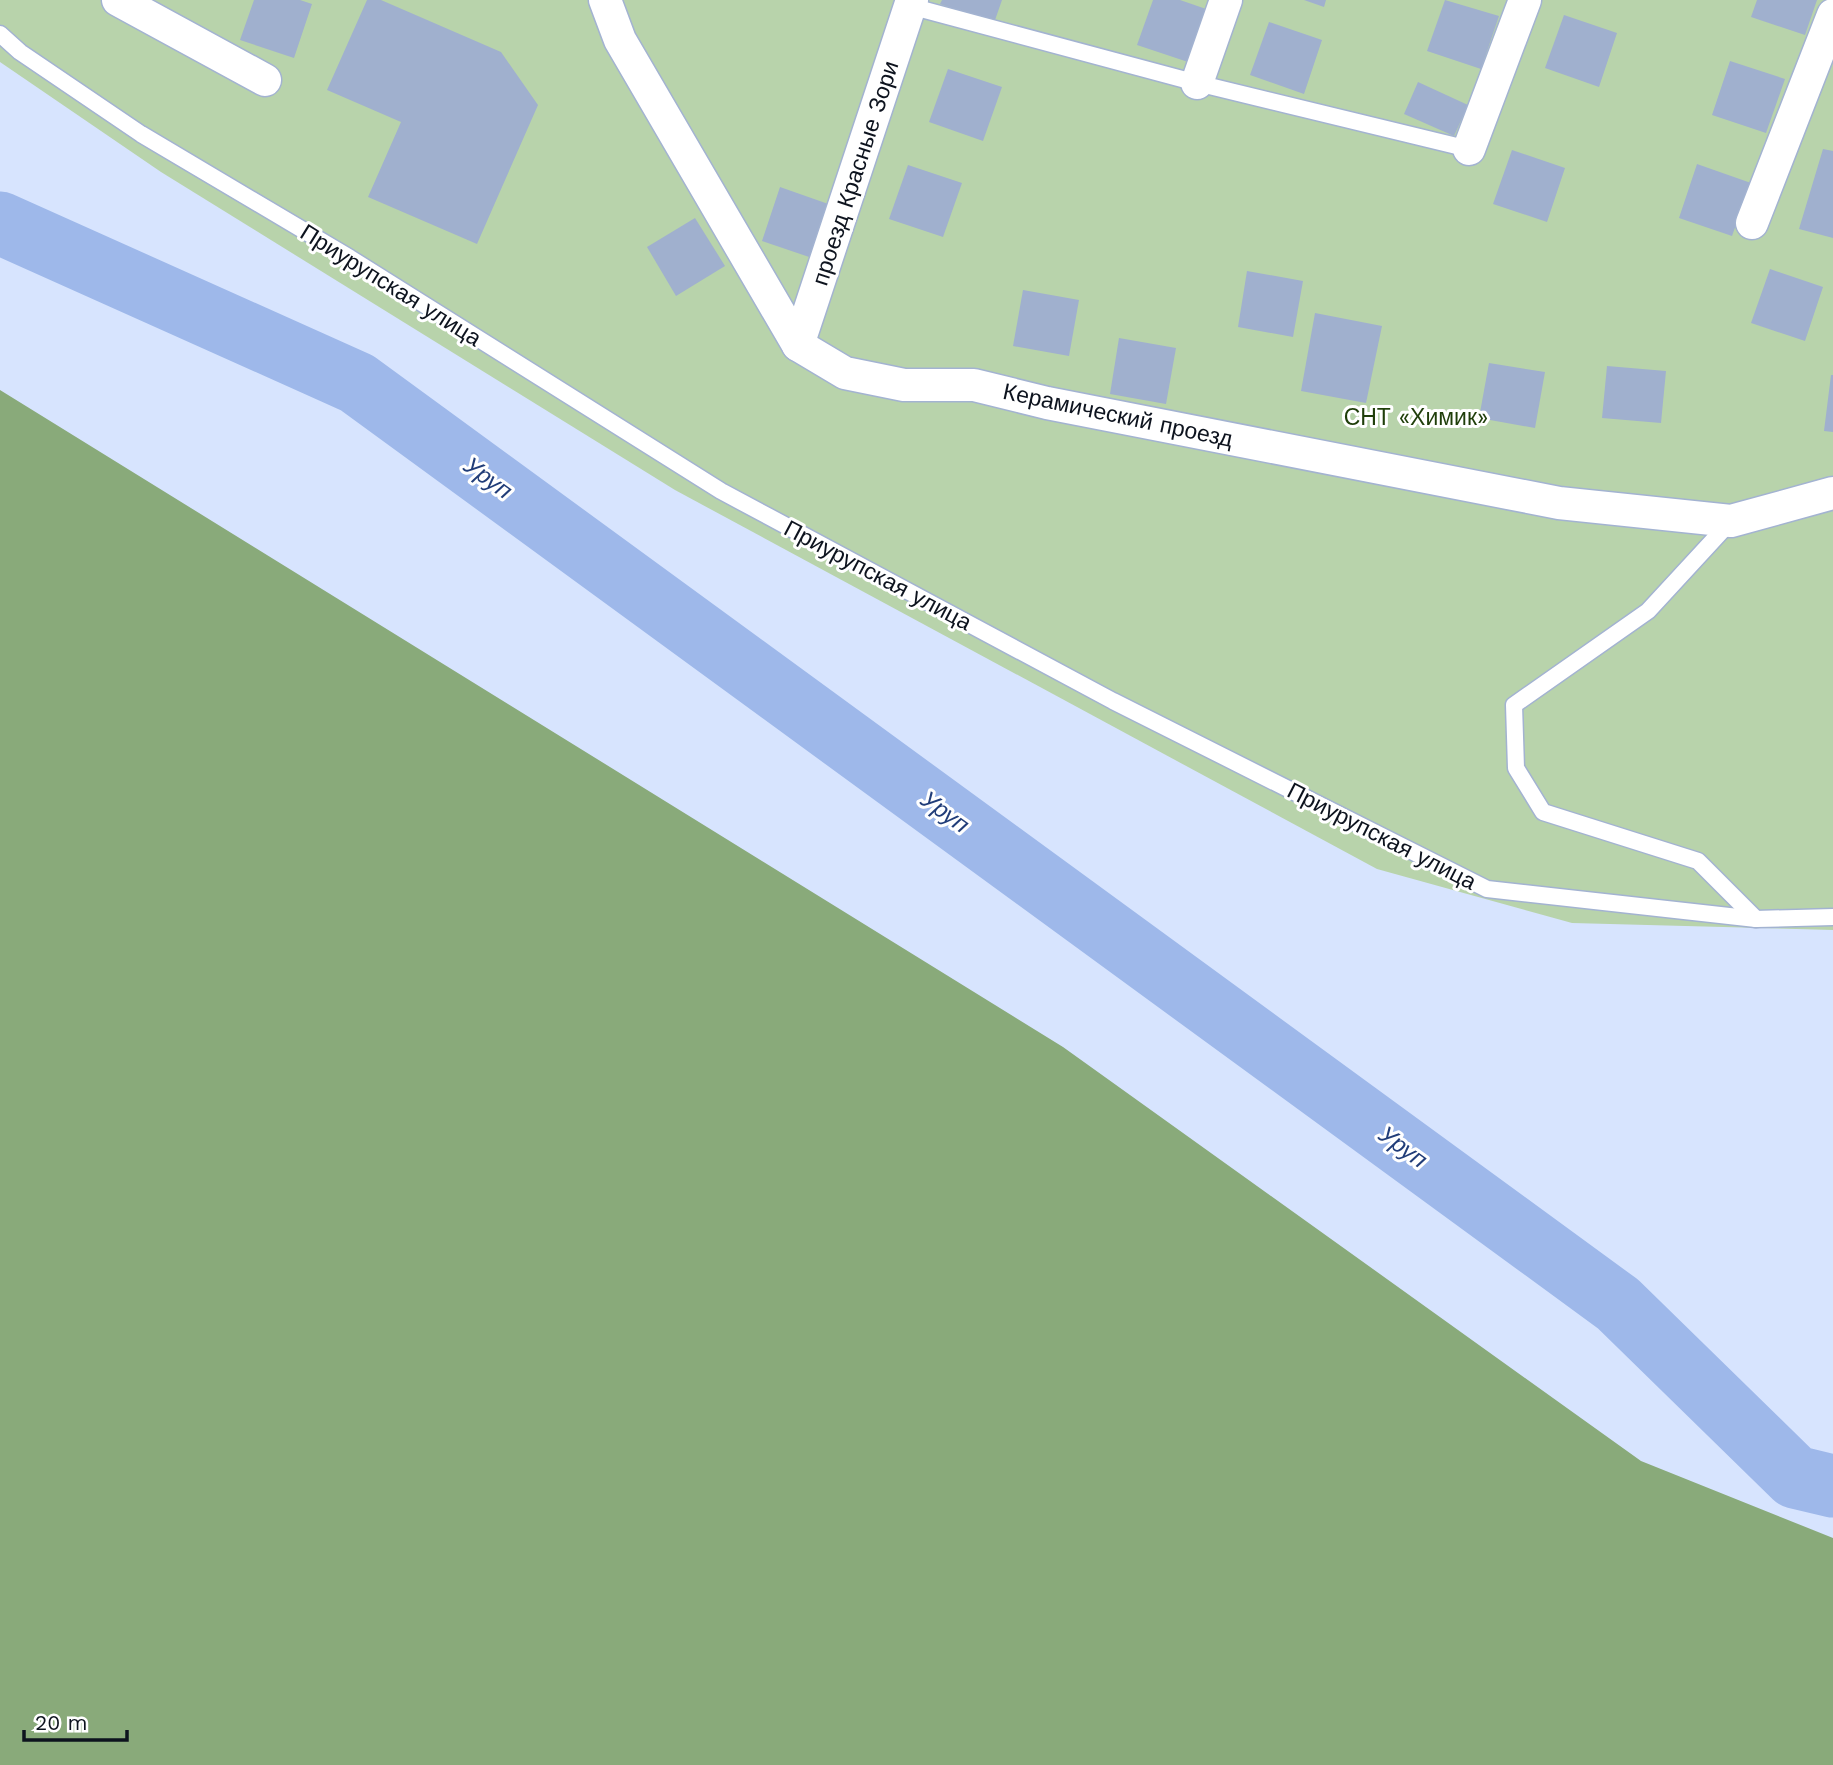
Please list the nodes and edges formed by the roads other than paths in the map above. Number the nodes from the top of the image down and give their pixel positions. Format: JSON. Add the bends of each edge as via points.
{"nodes":[{"id":1,"x":118,"y":0,"type":"edge"},
{"id":2,"x":605,"y":0,"type":"edge"},
{"id":3,"x":1226,"y":0,"type":"edge"},
{"id":4,"x":1525,"y":0,"type":"edge"},
{"id":5,"x":911,"y":3,"type":"edge"},
{"id":6,"x":1833,"y":15,"type":"edge"},
{"id":7,"x":0,"y":34,"type":"edge"},
{"id":8,"x":265,"y":80,"type":"dead end"},
{"id":9,"x":1197,"y":83,"type":"junction"},
{"id":10,"x":1469,"y":149,"type":"joint"},
{"id":11,"x":1752,"y":223,"type":"dead end"},
{"id":12,"x":797,"y":345,"type":"junction"},
{"id":13,"x":1833,"y":493,"type":"edge"},
{"id":14,"x":1731,"y":521,"type":"junction"},
{"id":15,"x":1833,"y":917,"type":"edge"},
{"id":16,"x":1756,"y":919,"type":"junction"}],
"edges":[{"from":1,"to":8,"type":"street"},
{"from":2,"to":12,"type":"street","name":"Керамический проезд","via":[[620,40]]},
{"from":3,"to":9,"type":"street"},
{"from":4,"to":10,"type":"street"},
{"from":5,"to":9,"type":"lane"},
{"from":5,"to":12,"type":"street","name":"проезд Красные Зори"},
{"from":6,"to":11,"type":"street"},
{"from":7,"to":16,"type":"lane","name":"Приурупская улица","via":[[141,134],[350,258],[721,491],[1112,701],[1487,888]]},
{"from":9,"to":10,"type":"lane"},
{"from":12,"to":14,"type":"street","name":"Керамический проезд","via":[[845,373],[904,386],[974,385],[1559,503]]},
{"from":13,"to":14,"type":"street","name":"Керамический проезд"},
{"from":14,"to":16,"type":"lane","via":[[1648,611],[1514,705],[1516,768],[1543,812],[1698,861]]},
{"from":15,"to":16,"type":"lane","name":"Приурупская улица"}]}
